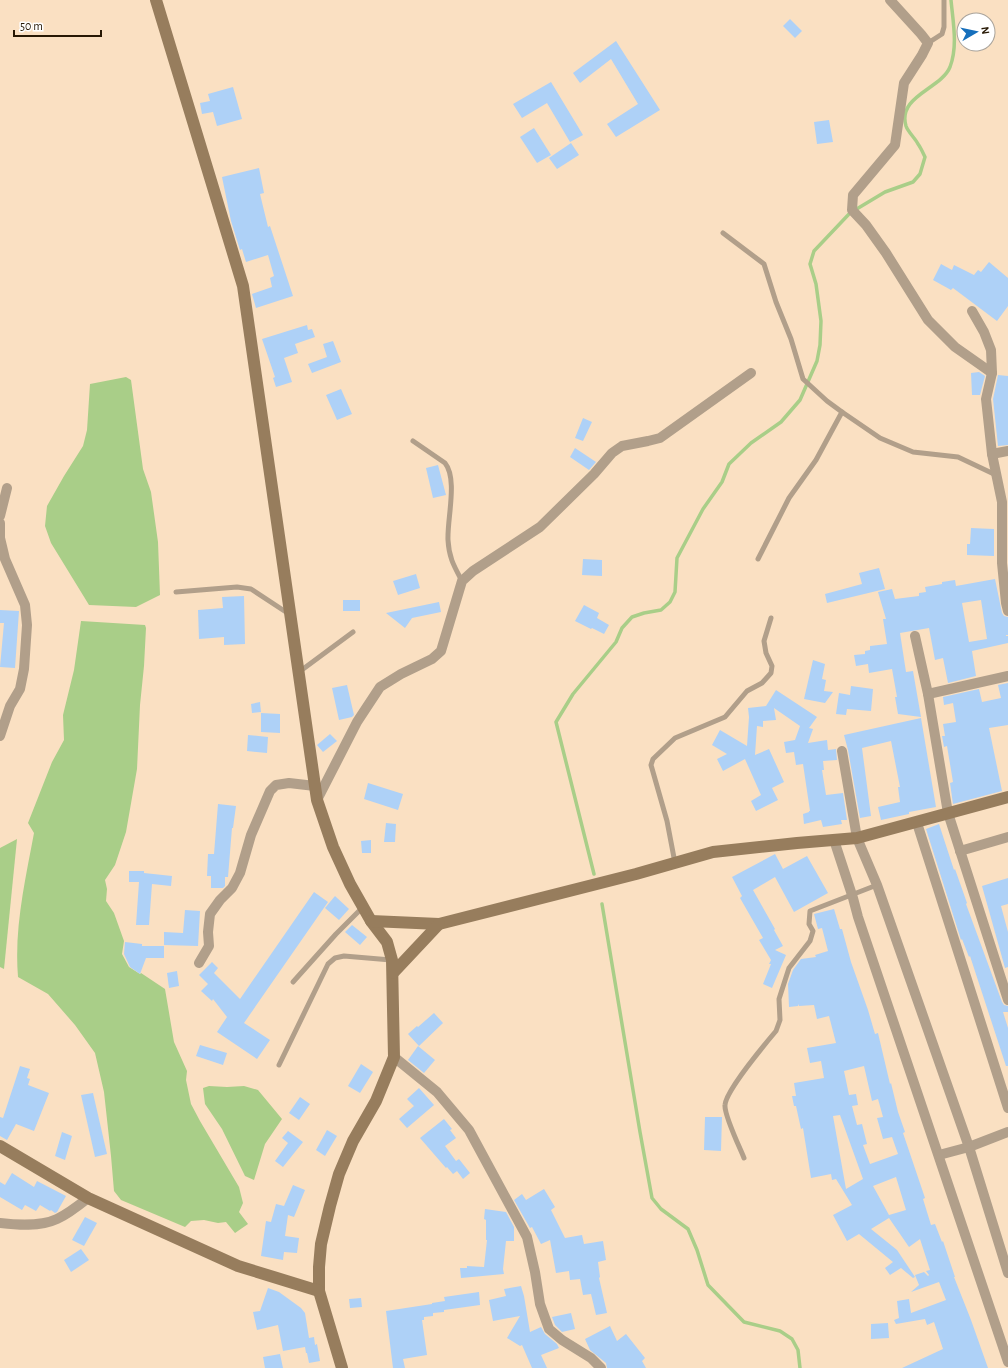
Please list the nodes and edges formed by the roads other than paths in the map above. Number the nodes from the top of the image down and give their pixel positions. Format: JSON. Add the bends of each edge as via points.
{"nodes":[{"id":1,"x":156,"y":0,"type":"edge"},
{"id":2,"x":890,"y":0,"type":"edge"},
{"id":3,"x":944,"y":0,"type":"edge"},
{"id":4,"x":928,"y":43,"type":"junction"},
{"id":5,"x":723,"y":232,"type":"dead end"},
{"id":6,"x":972,"y":311,"type":"dead end"},
{"id":7,"x":751,"y":373,"type":"dead end"},
{"id":8,"x":992,"y":373,"type":"junction"},
{"id":9,"x":842,"y":412,"type":"junction"},
{"id":10,"x":413,"y":441,"type":"dead end"},
{"id":11,"x":1008,"y":451,"type":"edge"},
{"id":12,"x":992,"y":454,"type":"junction"},
{"id":13,"x":998,"y":476,"type":"junction"},
{"id":14,"x":7,"y":488,"type":"dead end"},
{"id":15,"x":0,"y":516,"type":"edge"},
{"id":16,"x":0,"y":523,"type":"edge"},
{"id":17,"x":758,"y":559,"type":"dead end"},
{"id":18,"x":1005,"y":563,"type":"edge"},
{"id":19,"x":462,"y":581,"type":"junction"},
{"id":20,"x":176,"y":592,"type":"dead end"},
{"id":21,"x":1008,"y":611,"type":"edge"},
{"id":22,"x":290,"y":615,"type":"junction"},
{"id":23,"x":771,"y":618,"type":"dead end"},
{"id":24,"x":353,"y":632,"type":"dead end"},
{"id":25,"x":915,"y":636,"type":"dead end"},
{"id":26,"x":299,"y":672,"type":"junction"},
{"id":27,"x":1008,"y":676,"type":"edge"},
{"id":28,"x":928,"y":694,"type":"junction"},
{"id":29,"x":0,"y":736,"type":"edge"},
{"id":30,"x":842,"y":751,"type":"dead end"},
{"id":31,"x":315,"y":786,"type":"junction"},
{"id":32,"x":1008,"y":797,"type":"edge"},
{"id":33,"x":317,"y":800,"type":"junction"},
{"id":34,"x":948,"y":814,"type":"junction"},
{"id":35,"x":916,"y":823,"type":"junction"},
{"id":36,"x":1008,"y":837,"type":"edge"},
{"id":37,"x":857,"y":838,"type":"junction"},
{"id":38,"x":834,"y":840,"type":"junction"},
{"id":39,"x":960,"y":851,"type":"junction"},
{"id":40,"x":675,"y":863,"type":"junction"},
{"id":41,"x":877,"y":885,"type":"junction"},
{"id":42,"x":852,"y":894,"type":"junction"},
{"id":43,"x":363,"y":907,"type":"junction"},
{"id":44,"x":371,"y":921,"type":"junction"},
{"id":45,"x":439,"y":924,"type":"junction"},
{"id":46,"x":392,"y":960,"type":"junction"},
{"id":47,"x":199,"y":964,"type":"dead end"},
{"id":48,"x":393,"y":973,"type":"junction"},
{"id":49,"x":294,"y":982,"type":"dead end"},
{"id":50,"x":1008,"y":1000,"type":"edge"},
{"id":51,"x":394,"y":1057,"type":"junction"},
{"id":52,"x":279,"y":1065,"type":"dead end"},
{"id":53,"x":1008,"y":1108,"type":"edge"},
{"id":54,"x":1008,"y":1132,"type":"edge"},
{"id":55,"x":0,"y":1146,"type":"edge"},
{"id":56,"x":969,"y":1147,"type":"junction"},
{"id":57,"x":939,"y":1156,"type":"junction"},
{"id":58,"x":744,"y":1158,"type":"dead end"},
{"id":59,"x":88,"y":1198,"type":"junction"},
{"id":60,"x":0,"y":1223,"type":"edge"},
{"id":61,"x":1008,"y":1272,"type":"edge"},
{"id":62,"x":319,"y":1291,"type":"junction"},
{"id":63,"x":1008,"y":1362,"type":"edge"},
{"id":64,"x":342,"y":1368,"type":"edge"},
{"id":65,"x":601,"y":1368,"type":"edge"}],
"edges":[{"from":1,"to":22,"type":"main road","via":[[243,286]]},
{"from":2,"to":4,"type":"street"},
{"from":3,"to":4,"type":"lane","via":[[942,34]]},
{"from":4,"to":8,"type":"street","via":[[904,83],[895,145],[853,195],[852,210],[886,252],[928,320],[955,347]]},
{"from":5,"to":9,"type":"lane","via":[[764,264],[804,379]]},
{"from":6,"to":8,"type":"street","via":[[991,350]]},
{"from":7,"to":19,"type":"street","via":[[660,438],[617,449],[540,527]]},
{"from":8,"to":12,"type":"street","via":[[986,399]]},
{"from":9,"to":13,"type":"lane","via":[[880,438],[913,452],[958,457]]},
{"from":9,"to":17,"type":"lane","via":[[816,460],[789,498]]},
{"from":10,"to":19,"type":"lane","via":[[449,468],[450,560]]},
{"from":11,"to":12,"type":"street"},
{"from":12,"to":13,"type":"street"},
{"from":13,"to":18,"type":"street"},
{"from":14,"to":15,"type":"street"},
{"from":16,"to":29,"type":"street","via":[[0,538],[5,559],[25,605],[27,625],[20,689],[10,706]]},
{"from":18,"to":21,"type":"street"},
{"from":19,"to":33,"type":"street","via":[[441,650],[432,659],[380,687],[357,722]]},
{"from":20,"to":22,"type":"lane","via":[[237,587],[251,589]]},
{"from":22,"to":26,"type":"main road"},
{"from":23,"to":40,"type":"lane","via":[[764,642],[772,666],[771,673],[762,684],[747,690],[725,717],[675,738],[653,759],[651,765],[667,821]]},
{"from":24,"to":26,"type":"lane"},
{"from":25,"to":28,"type":"street"},
{"from":26,"to":31,"type":"main road"},
{"from":27,"to":28,"type":"street"},
{"from":28,"to":34,"type":"street"},
{"from":30,"to":37,"type":"street"},
{"from":31,"to":33,"type":"main road"},
{"from":31,"to":47,"type":"street","via":[[276,784],[270,791],[251,835],[240,873],[232,888],[210,914],[209,946]]},
{"from":32,"to":34,"type":"main road"},
{"from":33,"to":43,"type":"main road","via":[[334,847]]},
{"from":34,"to":35,"type":"main road"},
{"from":34,"to":39,"type":"street"},
{"from":35,"to":37,"type":"main road"},
{"from":35,"to":53,"type":"street"},
{"from":36,"to":39,"type":"street"},
{"from":37,"to":38,"type":"main road"},
{"from":37,"to":41,"type":"street"},
{"from":38,"to":40,"type":"main road","via":[[713,852]]},
{"from":38,"to":42,"type":"street"},
{"from":39,"to":50,"type":"street"},
{"from":40,"to":45,"type":"main road"},
{"from":41,"to":42,"type":"lane"},
{"from":41,"to":56,"type":"street"},
{"from":42,"to":57,"type":"street"},
{"from":42,"to":58,"type":"lane","via":[[810,911],[809,924],[813,931],[810,941],[790,968],[779,999],[780,1020],[776,1031],[730,1091],[725,1105],[726,1113]]},
{"from":43,"to":44,"type":"main road"},
{"from":43,"to":49,"type":"lane"},
{"from":44,"to":45,"type":"main road"},
{"from":44,"to":46,"type":"main road","via":[[387,942]]},
{"from":45,"to":48,"type":"main road"},
{"from":46,"to":48,"type":"main road"},
{"from":46,"to":52,"type":"lane","via":[[344,956],[335,958],[328,964]]},
{"from":48,"to":51,"type":"main road"},
{"from":51,"to":62,"type":"main road","via":[[376,1101],[352,1141],[339,1174],[321,1244]]},
{"from":51,"to":65,"type":"street","via":[[437,1092],[469,1130],[527,1237],[536,1272],[540,1304],[549,1328]]},
{"from":54,"to":56,"type":"street"},
{"from":55,"to":59,"type":"main road"},
{"from":56,"to":57,"type":"street"},
{"from":56,"to":61,"type":"street"},
{"from":57,"to":63,"type":"street"},
{"from":59,"to":60,"type":"street","via":[[56,1220],[38,1224]]},
{"from":59,"to":62,"type":"main road","via":[[238,1266]]},
{"from":62,"to":64,"type":"main road"}]}
